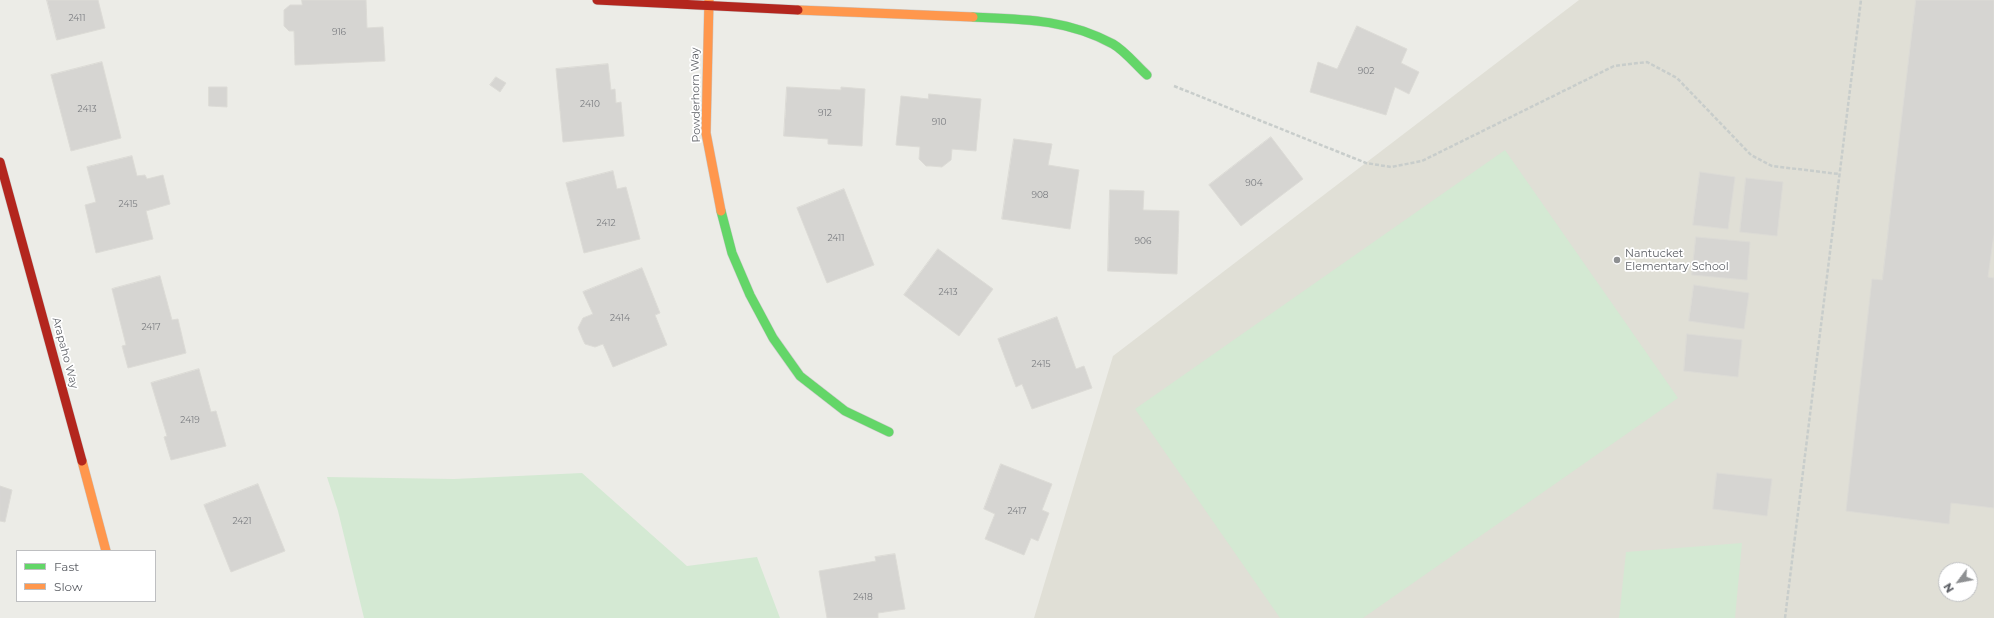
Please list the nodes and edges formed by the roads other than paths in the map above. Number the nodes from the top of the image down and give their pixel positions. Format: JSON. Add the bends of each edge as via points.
{"nodes":[{"id":1,"x":598,"y":0,"type":"edge"},
{"id":2,"x":708,"y":4,"type":"edge"},
{"id":3,"x":1147,"y":75,"type":"road end"},
{"id":4,"x":0,"y":162,"type":"edge"},
{"id":5,"x":889,"y":432,"type":"dead end"},
{"id":6,"x":106,"y":550,"type":"edge"}],
"edges":[{"from":1,"to":2,"type":"street"},
{"from":2,"to":3,"type":"street","via":[[1034,19],[1074,27],[1114,45]]},
{"from":2,"to":5,"type":"street","name":"Powderhorn Way","via":[[706,134],[718,201],[732,253],[750,295],[773,338],[800,376],[845,411]]},
{"from":4,"to":6,"type":"street","name":"Arapaho Way"}]}
